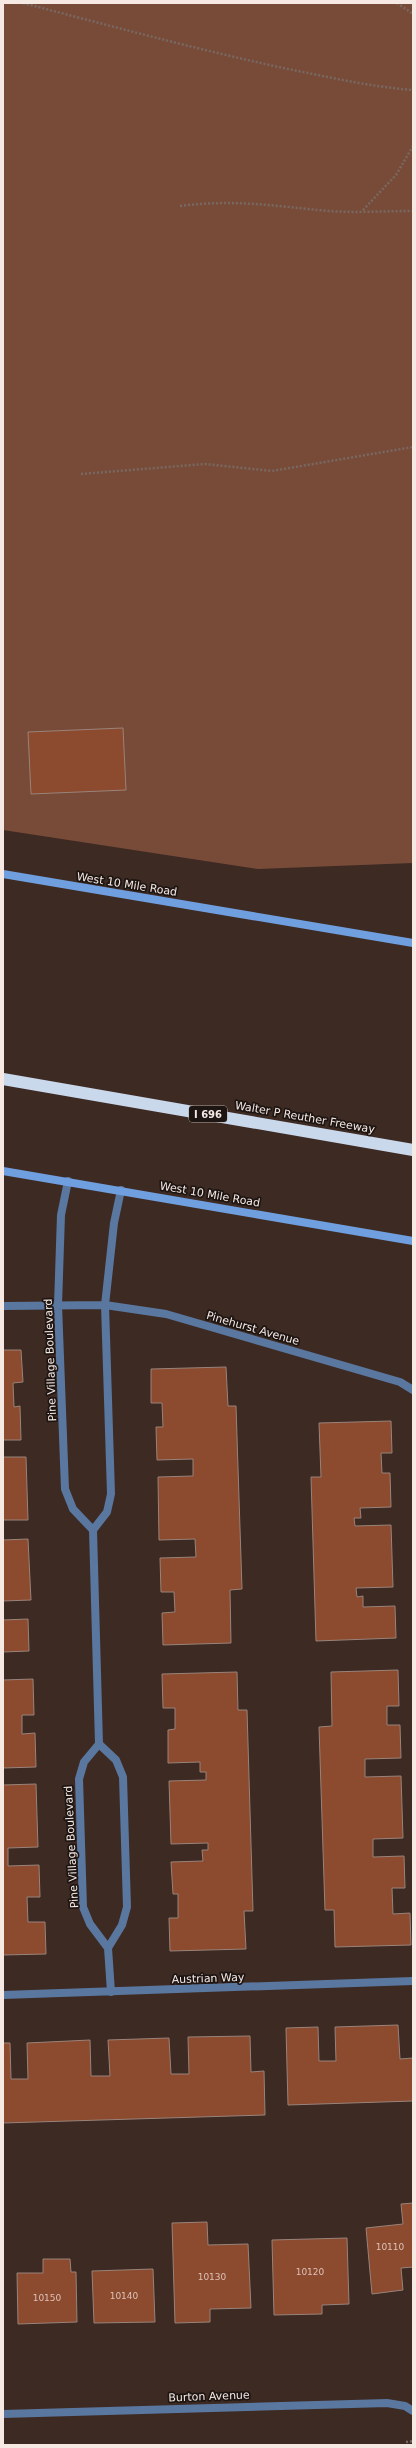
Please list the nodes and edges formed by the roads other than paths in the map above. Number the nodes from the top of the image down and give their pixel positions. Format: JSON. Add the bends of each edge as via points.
{"nodes":[{"id":1,"x":3,"y":874,"type":"edge"},
{"id":2,"x":413,"y":943,"type":"edge"},
{"id":3,"x":3,"y":1078,"type":"edge"},
{"id":4,"x":413,"y":1150,"type":"edge"},
{"id":5,"x":3,"y":1171,"type":"edge"},
{"id":6,"x":68,"y":1181,"type":"junction"},
{"id":7,"x":121,"y":1190,"type":"junction"},
{"id":8,"x":413,"y":1241,"type":"edge"},
{"id":9,"x":58,"y":1305,"type":"junction"},
{"id":10,"x":105,"y":1305,"type":"junction"},
{"id":11,"x":3,"y":1306,"type":"edge"},
{"id":12,"x":413,"y":1390,"type":"edge"},
{"id":13,"x":93,"y":1530,"type":"junction"},
{"id":14,"x":99,"y":1744,"type":"junction"},
{"id":15,"x":108,"y":1948,"type":"junction"},
{"id":16,"x":413,"y":1981,"type":"edge"},
{"id":17,"x":111,"y":1992,"type":"junction"},
{"id":18,"x":3,"y":1995,"type":"edge"},
{"id":19,"x":413,"y":2411,"type":"edge"},
{"id":20,"x":3,"y":2414,"type":"edge"}],
"edges":[{"from":1,"to":2,"type":"main road","name":"West 10 Mile Road"},
{"from":3,"to":4,"type":"highway","name":"Walter P Reuther Freeway","number":"I 696"},
{"from":5,"to":6,"type":"main road","name":"West 10 Mile Road"},
{"from":6,"to":7,"type":"main road","name":"West 10 Mile Road"},
{"from":6,"to":9,"type":"street","name":"Pine Village Boulevard","via":[[61,1214]]},
{"from":7,"to":8,"type":"main road","name":"West 10 Mile Road"},
{"from":7,"to":10,"type":"street","via":[[114,1223]]},
{"from":9,"to":10,"type":"street","name":"Pinehurst Avenue"},
{"from":9,"to":11,"type":"street","name":"Pinehurst Avenue"},
{"from":9,"to":13,"type":"street","name":"Pine Village Boulevard","via":[[65,1489],[73,1510]]},
{"from":10,"to":12,"type":"street","name":"Pinehurst Avenue","via":[[166,1314],[400,1382]]},
{"from":10,"to":13,"type":"street","via":[[110,1494],[107,1512]]},
{"from":13,"to":14,"type":"street"},
{"from":14,"to":15,"type":"street","via":[[116,1760],[123,1777],[127,1908],[122,1925]]},
{"from":14,"to":15,"type":"street","name":"Pine Village Boulevard","via":[[84,1762],[79,1779],[83,1908],[90,1924]]},
{"from":15,"to":17,"type":"street"},
{"from":16,"to":17,"type":"street","name":"Austrian Way"},
{"from":17,"to":18,"type":"street","name":"Austrian Way"},
{"from":19,"to":20,"type":"street","name":"Burton Avenue","via":[[405,2406],[387,2403]]}]}
